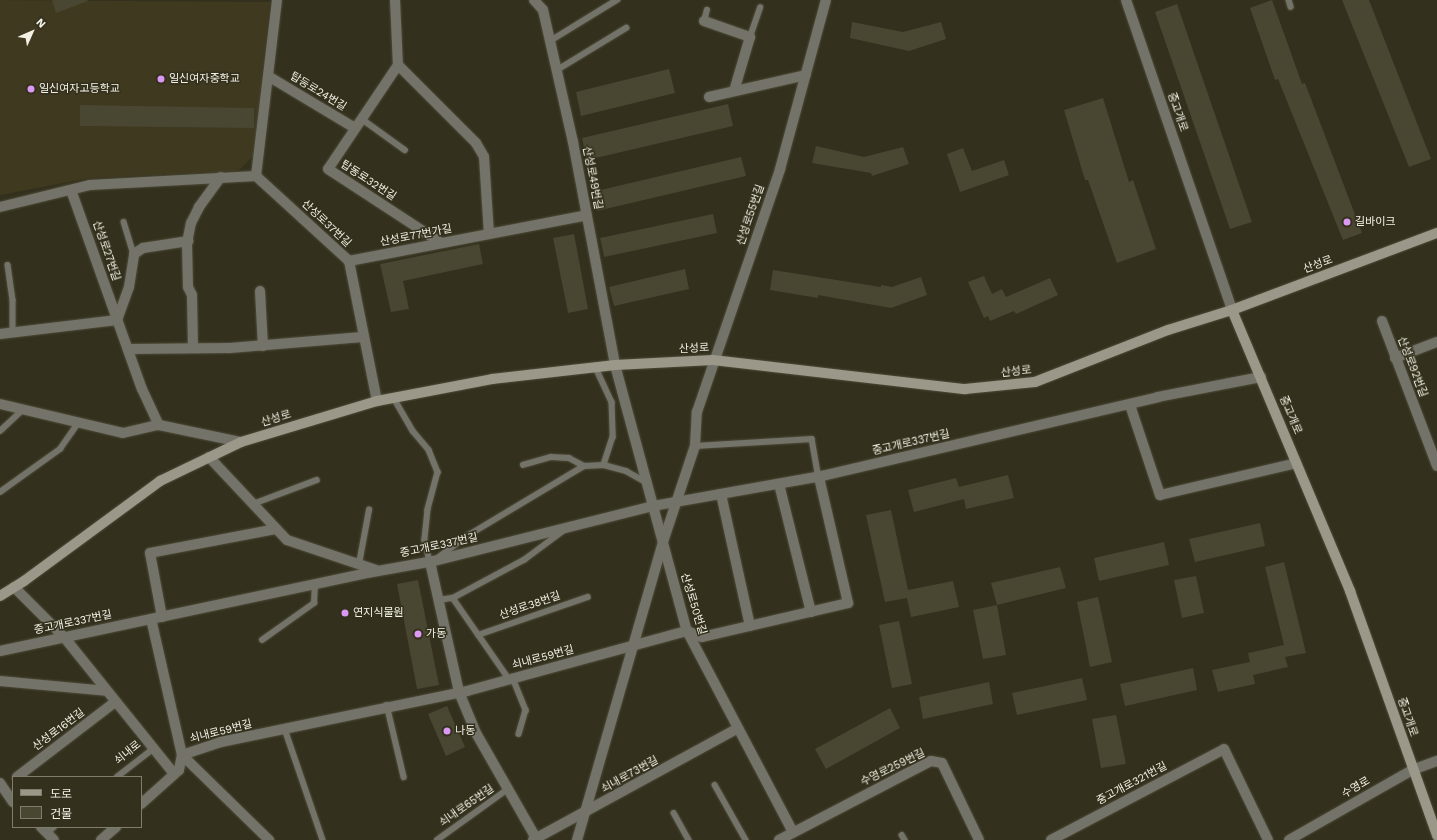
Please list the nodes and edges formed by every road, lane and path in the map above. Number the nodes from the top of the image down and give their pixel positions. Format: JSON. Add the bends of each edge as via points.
{"nodes":[{"id":1,"x":277,"y":0,"type":"edge"},
{"id":2,"x":395,"y":0,"type":"edge"},
{"id":3,"x":534,"y":0,"type":"edge"},
{"id":4,"x":617,"y":0,"type":"edge"},
{"id":5,"x":826,"y":0,"type":"edge"},
{"id":6,"x":1126,"y":0,"type":"edge"},
{"id":7,"x":1289,"y":0,"type":"edge"},
{"id":8,"x":760,"y":8,"type":"dead end"},
{"id":9,"x":1291,"y":8,"type":"dead end"},
{"id":10,"x":707,"y":10,"type":"dead end"},
{"id":11,"x":704,"y":21,"type":"joint"},
{"id":12,"x":626,"y":28,"type":"dead end"},
{"id":13,"x":750,"y":37,"type":"junction"},
{"id":14,"x":550,"y":41,"type":"junction"},
{"id":15,"x":398,"y":65,"type":"junction"},
{"id":16,"x":557,"y":70,"type":"junction"},
{"id":17,"x":806,"y":75,"type":"junction"},
{"id":18,"x":268,"y":76,"type":"junction"},
{"id":19,"x":734,"y":91,"type":"junction"},
{"id":20,"x":709,"y":96,"type":"dead end"},
{"id":21,"x":362,"y":119,"type":"junction"},
{"id":22,"x":356,"y":128,"type":"junction"},
{"id":23,"x":405,"y":150,"type":"dead end"},
{"id":24,"x":256,"y":176,"type":"junction"},
{"id":25,"x":221,"y":177,"type":"junction"},
{"id":26,"x":71,"y":190,"type":"junction"},
{"id":27,"x":0,"y":207,"type":"edge"},
{"id":28,"x":587,"y":215,"type":"junction"},
{"id":29,"x":124,"y":222,"type":"dead end"},
{"id":30,"x":1437,"y":233,"type":"edge"},
{"id":31,"x":489,"y":234,"type":"junction"},
{"id":32,"x":188,"y":241,"type":"junction"},
{"id":33,"x":441,"y":243,"type":"junction"},
{"id":34,"x":134,"y":254,"type":"junction"},
{"id":35,"x":349,"y":261,"type":"junction"},
{"id":36,"x":8,"y":265,"type":"dead end"},
{"id":37,"x":260,"y":291,"type":"dead end"},
{"id":38,"x":1232,"y":310,"type":"junction"},
{"id":39,"x":117,"y":320,"type":"junction"},
{"id":40,"x":1382,"y":321,"type":"dead end"},
{"id":41,"x":13,"y":332,"type":"junction"},
{"id":42,"x":0,"y":334,"type":"edge"},
{"id":43,"x":364,"y":337,"type":"junction"},
{"id":44,"x":1437,"y":342,"type":"edge"},
{"id":45,"x":263,"y":346,"type":"junction"},
{"id":46,"x":193,"y":348,"type":"junction"},
{"id":47,"x":128,"y":349,"type":"junction"},
{"id":48,"x":1396,"y":358,"type":"junction"},
{"id":49,"x":713,"y":360,"type":"junction"},
{"id":50,"x":615,"y":365,"type":"junction"},
{"id":51,"x":596,"y":368,"type":"junction"},
{"id":52,"x":1261,"y":378,"type":"junction"},
{"id":53,"x":394,"y":398,"type":"junction"},
{"id":54,"x":377,"y":401,"type":"junction"},
{"id":55,"x":0,"y":404,"type":"edge"},
{"id":56,"x":1130,"y":405,"type":"junction"},
{"id":57,"x":24,"y":409,"type":"junction"},
{"id":58,"x":78,"y":422,"type":"junction"},
{"id":59,"x":158,"y":425,"type":"junction"},
{"id":60,"x":0,"y":431,"type":"edge"},
{"id":61,"x":241,"y":442,"type":"junction"},
{"id":62,"x":695,"y":446,"type":"junction"},
{"id":63,"x":209,"y":458,"type":"junction"},
{"id":64,"x":1296,"y":463,"type":"junction"},
{"id":65,"x":523,"y":465,"type":"dead end"},
{"id":66,"x":604,"y":465,"type":"junction"},
{"id":67,"x":584,"y":466,"type":"junction"},
{"id":68,"x":1437,"y":466,"type":"edge"},
{"id":69,"x":819,"y":477,"type":"junction"},
{"id":70,"x":317,"y":480,"type":"dead end"},
{"id":71,"x":646,"y":482,"type":"junction"},
{"id":72,"x":779,"y":484,"type":"junction"},
{"id":73,"x":0,"y":492,"type":"edge"},
{"id":74,"x":721,"y":494,"type":"junction"},
{"id":75,"x":676,"y":502,"type":"junction"},
{"id":76,"x":253,"y":504,"type":"junction"},
{"id":77,"x":653,"y":506,"type":"junction"},
{"id":78,"x":369,"y":510,"type":"dead end"},
{"id":79,"x":568,"y":527,"type":"junction"},
{"id":80,"x":276,"y":529,"type":"junction"},
{"id":81,"x":662,"y":542,"type":"junction"},
{"id":82,"x":432,"y":562,"type":"junction"},
{"id":83,"x":359,"y":564,"type":"junction"},
{"id":84,"x":378,"y":571,"type":"junction"},
{"id":85,"x":315,"y":584,"type":"junction"},
{"id":86,"x":14,"y":587,"type":"junction"},
{"id":87,"x":1,"y":595,"type":"edge"},
{"id":88,"x":588,"y":597,"type":"dead end"},
{"id":89,"x":453,"y":598,"type":"junction"},
{"id":90,"x":438,"y":600,"type":"junction"},
{"id":91,"x":811,"y":612,"type":"junction"},
{"id":92,"x":162,"y":617,"type":"junction"},
{"id":93,"x":151,"y":620,"type":"junction"},
{"id":94,"x":750,"y":626,"type":"junction"},
{"id":95,"x":687,"y":631,"type":"junction"},
{"id":96,"x":478,"y":635,"type":"junction"},
{"id":97,"x":64,"y":637,"type":"junction"},
{"id":98,"x":262,"y":640,"type":"dead end"},
{"id":99,"x":634,"y":646,"type":"junction"},
{"id":100,"x":0,"y":651,"type":"edge"},
{"id":101,"x":511,"y":679,"type":"junction"},
{"id":102,"x":0,"y":681,"type":"edge"},
{"id":103,"x":107,"y":691,"type":"junction"},
{"id":104,"x":459,"y":692,"type":"junction"},
{"id":105,"x":116,"y":702,"type":"junction"},
{"id":106,"x":387,"y":706,"type":"junction"},
{"id":107,"x":285,"y":729,"type":"junction"},
{"id":108,"x":737,"y":729,"type":"junction"},
{"id":109,"x":519,"y":734,"type":"dead end"},
{"id":110,"x":153,"y":748,"type":"junction"},
{"id":111,"x":182,"y":755,"type":"junction"},
{"id":112,"x":1437,"y":761,"type":"edge"},
{"id":113,"x":1412,"y":770,"type":"junction"},
{"id":114,"x":174,"y":774,"type":"junction"},
{"id":115,"x":18,"y":776,"type":"edge"},
{"id":116,"x":118,"y":776,"type":"edge"},
{"id":117,"x":404,"y":777,"type":"dead end"},
{"id":118,"x":12,"y":780,"type":"edge"},
{"id":119,"x":2,"y":785,"type":"edge"},
{"id":120,"x":715,"y":786,"type":"dead end"},
{"id":121,"x":508,"y":789,"type":"junction"},
{"id":122,"x":0,"y":798,"type":"edge"},
{"id":123,"x":12,"y":801,"type":"edge"},
{"id":124,"x":12,"y":803,"type":"edge"},
{"id":125,"x":142,"y":803,"type":"edge"},
{"id":126,"x":585,"y":813,"type":"junction"},
{"id":127,"x":674,"y":813,"type":"dead end"},
{"id":128,"x":115,"y":828,"type":"edge"},
{"id":129,"x":793,"y":832,"type":"junction"},
{"id":130,"x":1437,"y":836,"type":"edge"},
{"id":131,"x":101,"y":840,"type":"edge"},
{"id":132,"x":269,"y":840,"type":"edge"},
{"id":133,"x":323,"y":840,"type":"edge"},
{"id":134,"x":437,"y":840,"type":"edge"},
{"id":135,"x":535,"y":840,"type":"edge"},
{"id":136,"x":577,"y":840,"type":"edge"},
{"id":137,"x":689,"y":840,"type":"edge"},
{"id":138,"x":746,"y":840,"type":"edge"},
{"id":139,"x":780,"y":840,"type":"edge"},
{"id":140,"x":979,"y":840,"type":"edge"},
{"id":141,"x":1051,"y":840,"type":"edge"},
{"id":142,"x":1268,"y":840,"type":"edge"},
{"id":143,"x":1289,"y":840,"type":"edge"}],
"edges":[{"from":1,"to":18,"type":"street"},
{"from":2,"to":15,"type":"street"},
{"from":3,"to":14,"type":"street","name":"산성로49번길","via":[[543,10]]},
{"from":4,"to":14,"type":"lane"},
{"from":5,"to":17,"type":"street","name":"산성로55번길"},
{"from":6,"to":38,"type":"street","name":"중고개로"},
{"from":7,"to":9,"type":"lane"},
{"from":8,"to":13,"type":"lane"},
{"from":10,"to":11,"type":"lane"},
{"from":11,"to":13,"type":"street"},
{"from":12,"to":16,"type":"lane"},
{"from":13,"to":19,"type":"street"},
{"from":14,"to":16,"type":"street","name":"산성로49번길"},
{"from":15,"to":21,"type":"street","name":"탑동로32번길"},
{"from":15,"to":31,"type":"street","via":[[476,143],[484,157]]},
{"from":16,"to":28,"type":"street","name":"산성로49번길"},
{"from":17,"to":19,"type":"street"},
{"from":17,"to":49,"type":"street","name":"산성로55번길","via":[[780,169]]},
{"from":18,"to":22,"type":"street","name":"탑동로24번길"},
{"from":18,"to":24,"type":"street"},
{"from":19,"to":20,"type":"street"},
{"from":21,"to":22,"type":"street","name":"탑동로32번길"},
{"from":21,"to":23,"type":"lane"},
{"from":22,"to":33,"type":"street","name":"탑동로32번길","via":[[328,169]]},
{"from":24,"to":25,"type":"street"},
{"from":24,"to":35,"type":"street","name":"산성로37번길"},
{"from":25,"to":26,"type":"street","via":[[90,186]]},
{"from":25,"to":32,"type":"street","via":[[199,207],[191,223]]},
{"from":26,"to":27,"type":"street"},
{"from":26,"to":39,"type":"street","name":"산성로27번길"},
{"from":28,"to":31,"type":"street","name":"산성로77번가길"},
{"from":28,"to":50,"type":"street","name":"산성로49번길"},
{"from":29,"to":34,"type":"lane"},
{"from":30,"to":38,"type":"street","name":"산성로"},
{"from":31,"to":33,"type":"street","name":"산성로77번가길"},
{"from":32,"to":34,"type":"street","via":[[143,248]]},
{"from":32,"to":46,"type":"street","via":[[188,287],[192,295]]},
{"from":33,"to":35,"type":"street","name":"산성로77번가길"},
{"from":34,"to":39,"type":"street","name":"산성로27번길","via":[[129,287]]},
{"from":35,"to":43,"type":"street","name":"산성로37번길"},
{"from":36,"to":41,"type":"lane","via":[[13,300]]},
{"from":37,"to":45,"type":"street"},
{"from":38,"to":49,"type":"street","name":"산성로","via":[[1168,330],[1035,382],[965,388]]},
{"from":38,"to":52,"type":"street","name":"중고개로"},
{"from":39,"to":41,"type":"street"},
{"from":39,"to":47,"type":"street","name":"산성로27번길"},
{"from":40,"to":48,"type":"street","name":"산성로92번길"},
{"from":41,"to":42,"type":"street"},
{"from":43,"to":45,"type":"street"},
{"from":43,"to":54,"type":"street","name":"산성로37번길"},
{"from":44,"to":48,"type":"street"},
{"from":45,"to":46,"type":"street"},
{"from":46,"to":47,"type":"street"},
{"from":47,"to":59,"type":"street","name":"산성로27번길"},
{"from":48,"to":68,"type":"street","name":"산성로92번길"},
{"from":49,"to":50,"type":"street","name":"산성로"},
{"from":49,"to":62,"type":"street","name":"산성로55번길","via":[[697,412]]},
{"from":50,"to":51,"type":"street","name":"산성로"},
{"from":50,"to":71,"type":"street","name":"산성로50번길"},
{"from":51,"to":53,"type":"street","name":"산성로","via":[[492,379]]},
{"from":51,"to":66,"type":"lane","via":[[612,402],[613,437]]},
{"from":52,"to":56,"type":"street","name":"중고개로337번길"},
{"from":52,"to":64,"type":"street","name":"중고개로"},
{"from":53,"to":54,"type":"street","name":"산성로"},
{"from":53,"to":82,"type":"lane","via":[[413,431],[429,450],[438,472],[428,510],[425,540]]},
{"from":54,"to":61,"type":"street","name":"산성로"},
{"from":55,"to":57,"type":"street"},
{"from":56,"to":64,"type":"street","via":[[1160,495]]},
{"from":56,"to":69,"type":"street","name":"중고개로337번길"},
{"from":57,"to":58,"type":"street"},
{"from":57,"to":60,"type":"lane"},
{"from":58,"to":59,"type":"street","via":[[122,433]]},
{"from":58,"to":73,"type":"lane","via":[[60,449]]},
{"from":59,"to":61,"type":"street"},
{"from":61,"to":63,"type":"street","name":"산성로"},
{"from":62,"to":69,"type":"lane","via":[[812,439]]},
{"from":62,"to":75,"type":"street","name":"산성로55번길"},
{"from":63,"to":76,"type":"street"},
{"from":63,"to":86,"type":"street","name":"산성로","via":[[160,481]]},
{"from":64,"to":113,"type":"street","name":"중고개로","via":[[1350,591]]},
{"from":65,"to":67,"type":"lane","via":[[551,457],[569,458]]},
{"from":66,"to":67,"type":"lane"},
{"from":66,"to":71,"type":"lane","via":[[626,471]]},
{"from":67,"to":82,"type":"lane","via":[[467,536]]},
{"from":69,"to":72,"type":"street","name":"중고개로337번길"},
{"from":69,"to":91,"type":"street","via":[[848,603]]},
{"from":70,"to":76,"type":"lane"},
{"from":71,"to":77,"type":"street","name":"산성로50번길"},
{"from":72,"to":74,"type":"street","name":"중고개로337번길"},
{"from":72,"to":91,"type":"street"},
{"from":74,"to":75,"type":"street","name":"중고개로337번길"},
{"from":74,"to":94,"type":"street"},
{"from":75,"to":77,"type":"street","name":"중고개로337번길"},
{"from":75,"to":81,"type":"street","name":"산성로55번길"},
{"from":76,"to":80,"type":"street"},
{"from":77,"to":79,"type":"street","name":"중고개로337번길"},
{"from":77,"to":81,"type":"street","name":"산성로50번길"},
{"from":78,"to":83,"type":"lane"},
{"from":79,"to":82,"type":"street","name":"중고개로337번길"},
{"from":79,"to":89,"type":"lane","name":"중고개로337번길","via":[[524,560]]},
{"from":80,"to":83,"type":"street","via":[[287,540]]},
{"from":80,"to":92,"type":"street","via":[[150,553]]},
{"from":81,"to":95,"type":"street","name":"산성로50번길"},
{"from":81,"to":99,"type":"street"},
{"from":82,"to":84,"type":"street","name":"중고개로337번길"},
{"from":82,"to":90,"type":"street"},
{"from":83,"to":84,"type":"street"},
{"from":84,"to":85,"type":"street","name":"중고개로337번길"},
{"from":85,"to":92,"type":"street","name":"중고개로337번길"},
{"from":85,"to":98,"type":"lane","via":[[314,603]]},
{"from":86,"to":87,"type":"street","name":"산성로"},
{"from":86,"to":97,"type":"street"},
{"from":88,"to":96,"type":"lane","name":"산성로38번길"},
{"from":89,"to":90,"type":"lane","name":"중고개로337번길"},
{"from":89,"to":96,"type":"lane"},
{"from":90,"to":104,"type":"street"},
{"from":91,"to":94,"type":"street"},
{"from":92,"to":93,"type":"street","name":"중고개로337번길"},
{"from":93,"to":97,"type":"street","name":"중고개로337번길"},
{"from":93,"to":111,"type":"street"},
{"from":94,"to":95,"type":"street","via":[[702,637]]},
{"from":95,"to":99,"type":"street","name":"쇠내로59번길"},
{"from":95,"to":108,"type":"street","name":"산성로50번길"},
{"from":96,"to":101,"type":"lane"},
{"from":97,"to":100,"type":"street","name":"중고개로337번길"},
{"from":97,"to":103,"type":"street"},
{"from":99,"to":101,"type":"street","name":"쇠내로59번길"},
{"from":99,"to":126,"type":"street"},
{"from":101,"to":104,"type":"street","name":"쇠내로59번길"},
{"from":101,"to":109,"type":"lane","via":[[526,710]]},
{"from":102,"to":103,"type":"street"},
{"from":103,"to":105,"type":"street"},
{"from":104,"to":106,"type":"street","name":"쇠내로59번길"},
{"from":104,"to":121,"type":"street","via":[[476,733]]},
{"from":105,"to":110,"type":"street"},
{"from":105,"to":115,"type":"street","name":"산성로16번길"},
{"from":106,"to":107,"type":"street","name":"쇠내로59번길"},
{"from":106,"to":117,"type":"lane"},
{"from":107,"to":111,"type":"street","name":"쇠내로59번길","via":[[221,742]]},
{"from":107,"to":133,"type":"lane"},
{"from":108,"to":126,"type":"street","name":"쇠내로73번길"},
{"from":108,"to":129,"type":"street","name":"산성로50번길"},
{"from":110,"to":114,"type":"street"},
{"from":110,"to":116,"type":"lane","name":"쇠내로"},
{"from":111,"to":114,"type":"street","name":"쇠내로59번길","via":[[179,770]]},
{"from":111,"to":132,"type":"street"},
{"from":112,"to":113,"type":"street","name":"수영로"},
{"from":113,"to":130,"type":"street","name":"중고개로"},
{"from":113,"to":143,"type":"street","name":"수영로"},
{"from":114,"to":125,"type":"street","name":"쇠내로59번길"},
{"from":118,"to":119,"type":"street"},
{"from":119,"to":123,"type":"street"},
{"from":120,"to":138,"type":"lane"},
{"from":121,"to":134,"type":"lane","name":"쇠내로65번길"},
{"from":121,"to":135,"type":"street"},
{"from":122,"to":124,"type":"street"},
{"from":126,"to":135,"type":"street","name":"쇠내로73번길"},
{"from":126,"to":136,"type":"street"},
{"from":127,"to":137,"type":"lane"},
{"from":128,"to":131,"type":"street"},
{"from":129,"to":139,"type":"street","name":"수영로259번길"},
{"from":129,"to":140,"type":"street","name":"수영로259번길","via":[[931,761],[942,763]]},
{"from":141,"to":142,"type":"street","name":"중고개로321번길","via":[[1224,749]]}]}
